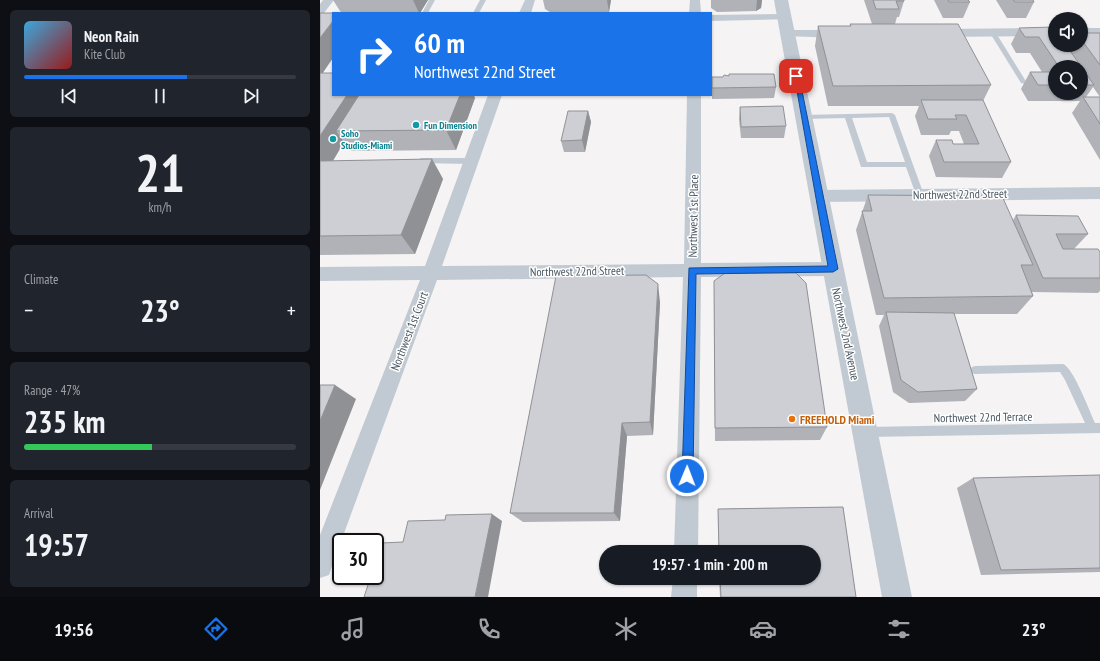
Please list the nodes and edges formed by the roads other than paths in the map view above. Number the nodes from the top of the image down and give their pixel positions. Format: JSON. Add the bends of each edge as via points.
{"nodes":[{"id":1,"x":329,"y":0,"type":"edge"},
{"id":2,"x":432,"y":0,"type":"edge"},
{"id":3,"x":482,"y":0,"type":"edge"},
{"id":4,"x":530,"y":0,"type":"edge"},
{"id":5,"x":695,"y":0,"type":"edge"},
{"id":6,"x":320,"y":11,"type":"edge"},
{"id":7,"x":426,"y":12,"type":"edge"},
{"id":8,"x":476,"y":12,"type":"edge"},
{"id":9,"x":526,"y":12,"type":"edge"},
{"id":10,"x":695,"y":12,"type":"edge"},
{"id":11,"x":785,"y":17,"type":"edge"},
{"id":12,"x":712,"y":18,"type":"edge"},
{"id":13,"x":1048,"y":32,"type":"edge"},
{"id":14,"x":1088,"y":32,"type":"edge"},
{"id":15,"x":1100,"y":32,"type":"edge"},
{"id":16,"x":931,"y":33,"type":"edge"},
{"id":17,"x":993,"y":33,"type":"junction"},
{"id":18,"x":853,"y":34,"type":"edge"},
{"id":19,"x":1024,"y":83,"type":"dead end"},
{"id":20,"x":496,"y":96,"type":"edge"},
{"id":21,"x":694,"y":96,"type":"edge"},
{"id":22,"x":848,"y":116,"type":"junction"},
{"id":23,"x":804,"y":117,"type":"junction"},
{"id":24,"x":414,"y":161,"type":"edge"},
{"id":25,"x":472,"y":161,"type":"junction"},
{"id":26,"x":909,"y":164,"type":"junction"},
{"id":27,"x":1100,"y":193,"type":"edge"},
{"id":28,"x":920,"y":195,"type":"junction"},
{"id":29,"x":819,"y":196,"type":"junction"},
{"id":30,"x":833,"y":269,"type":"junction"},
{"id":31,"x":692,"y":270,"type":"junction"},
{"id":32,"x":431,"y":273,"type":"junction"},
{"id":33,"x":320,"y":274,"type":"edge"},
{"id":34,"x":975,"y":370,"type":"dead end"},
{"id":35,"x":1096,"y":428,"type":"edge"},
{"id":36,"x":866,"y":432,"type":"junction"},
{"id":37,"x":686,"y":545,"type":"edge"},
{"id":38,"x":320,"y":566,"type":"edge"},
{"id":39,"x":685,"y":585,"type":"edge"},
{"id":40,"x":684,"y":597,"type":"edge"},
{"id":41,"x":897,"y":597,"type":"edge"}],
"edges":[{"from":1,"to":6,"type":"street"},
{"from":2,"to":7,"type":"lane"},
{"from":3,"to":8,"type":"lane"},
{"from":4,"to":9,"type":"street"},
{"from":5,"to":10,"type":"street"},
{"from":11,"to":12,"type":"street"},
{"from":11,"to":18,"type":"street"},
{"from":11,"to":23,"type":"street","name":"Northwest 2nd Avenue"},
{"from":13,"to":17,"type":"street"},
{"from":14,"to":15,"type":"street"},
{"from":16,"to":17,"type":"street"},
{"from":17,"to":19,"type":"lane"},
{"from":20,"to":25,"type":"street","name":"Northwest 1st Court"},
{"from":21,"to":31,"type":"street","name":"Northwest 1st Place"},
{"from":22,"to":23,"type":"lane"},
{"from":22,"to":26,"type":"lane","via":[[892,116]]},
{"from":22,"to":26,"type":"lane","via":[[864,165]]},
{"from":23,"to":29,"type":"street","name":"Northwest 2nd Avenue"},
{"from":24,"to":25,"type":"lane"},
{"from":25,"to":32,"type":"street","name":"Northwest 1st Court"},
{"from":26,"to":28,"type":"lane"},
{"from":27,"to":28,"type":"street","name":"Northwest 22nd Street"},
{"from":28,"to":29,"type":"street","name":"Northwest 22nd Street"},
{"from":29,"to":30,"type":"street","name":"Northwest 2nd Avenue"},
{"from":30,"to":31,"type":"street","name":"Northwest 22nd Street"},
{"from":30,"to":36,"type":"street","name":"Northwest 2nd Avenue"},
{"from":31,"to":32,"type":"street","name":"Northwest 22nd Street"},
{"from":31,"to":37,"type":"street","name":"Northwest 1st Place"},
{"from":32,"to":33,"type":"street","name":"Northwest 22nd Street"},
{"from":32,"to":38,"type":"street","name":"Northwest 1st Court"},
{"from":34,"to":35,"type":"lane","via":[[1064,368]]},
{"from":35,"to":36,"type":"lane","name":"Northwest 22nd Terrace"},
{"from":36,"to":41,"type":"street","name":"Northwest 2nd Avenue"},
{"from":39,"to":40,"type":"street"}]}
